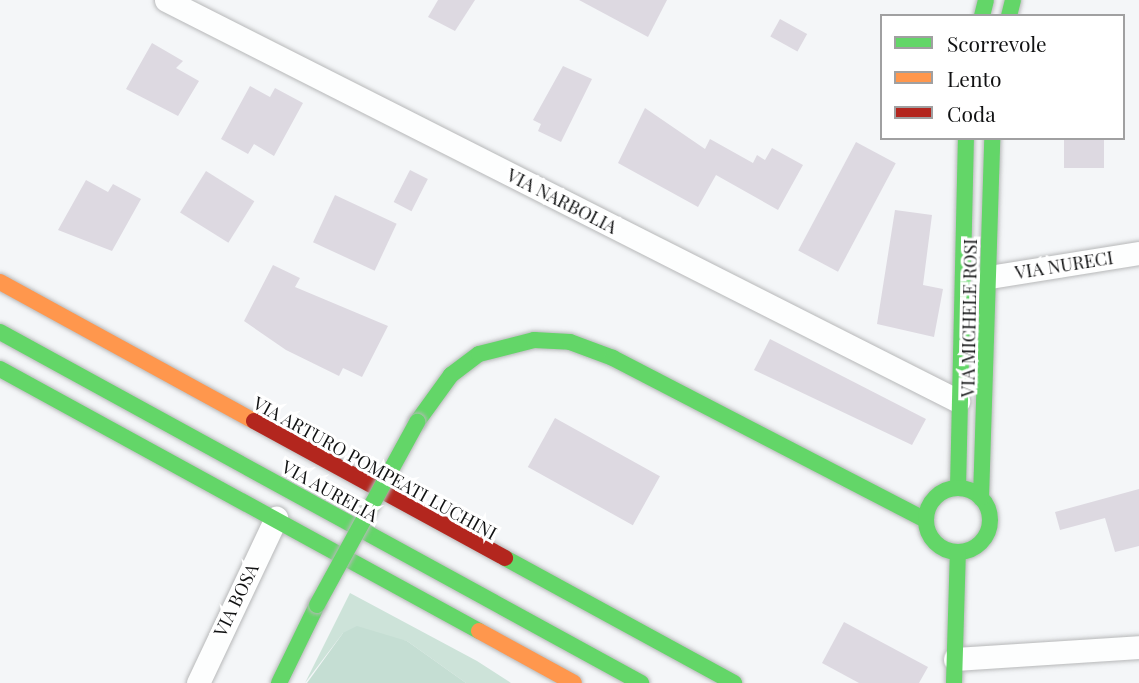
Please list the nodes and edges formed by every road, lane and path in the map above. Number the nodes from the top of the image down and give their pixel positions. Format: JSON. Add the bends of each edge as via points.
{"nodes":[{"id":1,"x":166,"y":0,"type":"edge"},
{"id":2,"x":966,"y":140,"type":"edge"},
{"id":3,"x":992,"y":140,"type":"edge"},
{"id":4,"x":1139,"y":253,"type":"edge"},
{"id":5,"x":989,"y":277,"type":"junction"},
{"id":6,"x":0,"y":282,"type":"edge"},
{"id":7,"x":0,"y":332,"type":"edge"},
{"id":8,"x":0,"y":369,"type":"edge"},
{"id":9,"x":958,"y":401,"type":"junction"},
{"id":10,"x":958,"y":488,"type":"junction"},
{"id":11,"x":981,"y":498,"type":"junction"},
{"id":12,"x":276,"y":518,"type":"junction"},
{"id":13,"x":926,"y":520,"type":"junction"},
{"id":14,"x":958,"y":552,"type":"junction"},
{"id":15,"x":501,"y":644,"type":"junction"},
{"id":16,"x":1139,"y":648,"type":"edge"},
{"id":17,"x":954,"y":659,"type":"junction"},
{"id":18,"x":198,"y":683,"type":"edge"},
{"id":19,"x":279,"y":683,"type":"edge"},
{"id":20,"x":535,"y":683,"type":"edge"},
{"id":21,"x":551,"y":683,"type":"edge"},
{"id":22,"x":574,"y":683,"type":"edge"},
{"id":23,"x":641,"y":683,"type":"edge"},
{"id":24,"x":734,"y":683,"type":"edge"},
{"id":25,"x":954,"y":683,"type":"edge"}],
"edges":[{"from":1,"to":9,"type":"street","name":"VIA NARBOLIA"},
{"from":2,"to":9,"type":"main road","name":"VIA MICHELE ROSI"},
{"from":3,"to":5,"type":"main road","name":"VIA MICHELE ROSI"},
{"from":4,"to":5,"type":"street","name":"VIA NURECI"},
{"from":5,"to":11,"type":"main road","name":"VIA MICHELE ROSI"},
{"from":6,"to":24,"type":"main road","name":"VIA ARTURO POMPEATI LUCHINI"},
{"from":7,"to":23,"type":"main road","name":"VIA AURELIA"},
{"from":8,"to":12,"type":"main road"},
{"from":9,"to":10,"type":"main road","name":"VIA MICHELE ROSI"},
{"from":10,"to":11,"type":"main road"},
{"from":10,"to":13,"type":"main road","via":[[939,494]]},
{"from":11,"to":14,"type":"main road","via":[[989,527],[978,545]]},
{"from":12,"to":15,"type":"main road"},
{"from":12,"to":18,"type":"street","name":"VIA BOSA"},
{"from":13,"to":14,"type":"main road","via":[[932,539]]},
{"from":13,"to":19,"type":"main road","bridge":true,"via":[[613,358],[570,342],[534,340],[479,354],[451,375],[417,422]]},
{"from":14,"to":17,"type":"main road"},
{"from":15,"to":20,"type":"main road"},
{"from":15,"to":21,"type":"main road"},
{"from":15,"to":22,"type":"main road"},
{"from":16,"to":17,"type":"street"},
{"from":17,"to":25,"type":"main road"}]}
